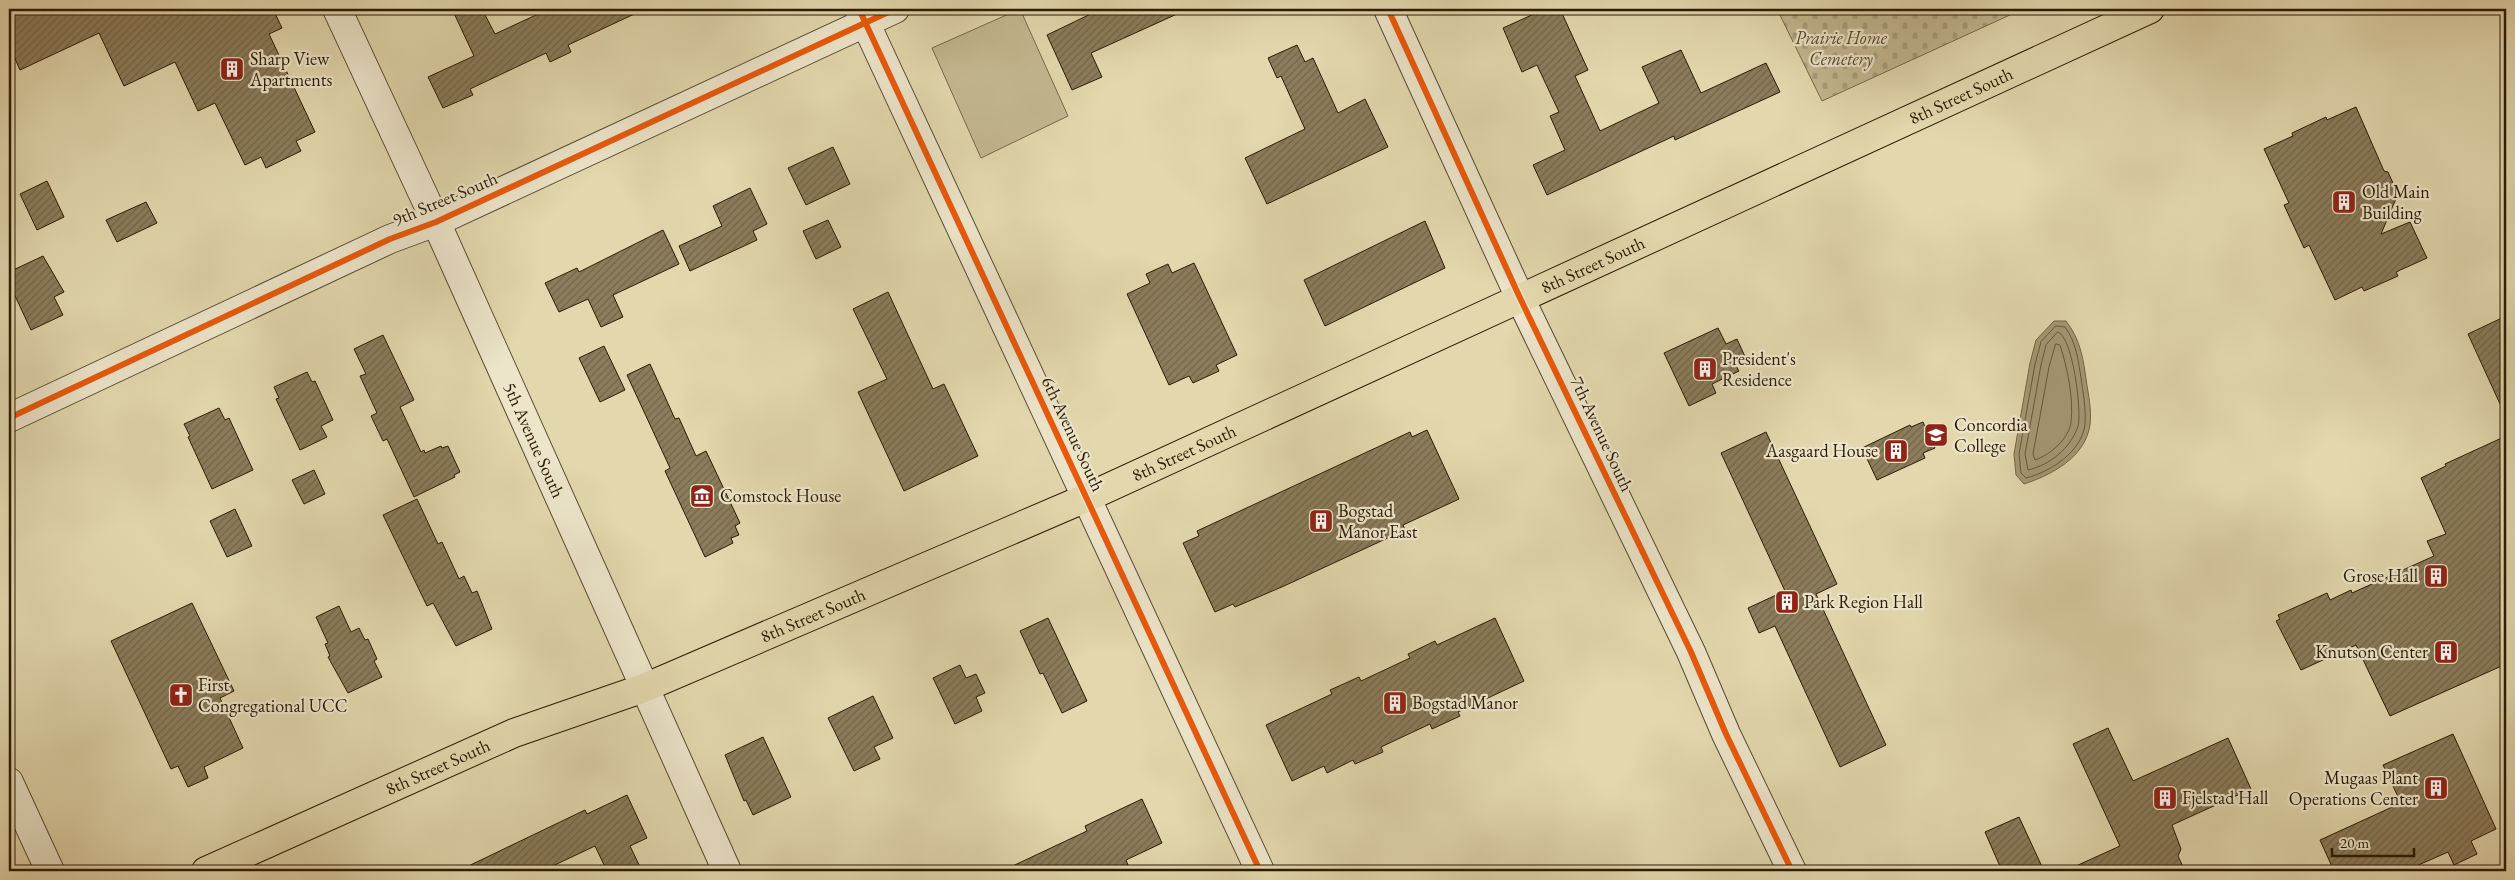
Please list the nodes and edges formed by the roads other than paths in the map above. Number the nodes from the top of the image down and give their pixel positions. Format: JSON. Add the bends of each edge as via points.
{"nodes":[{"id":1,"x":337,"y":9,"type":"edge"},
{"id":2,"x":895,"y":9,"type":"edge"},
{"id":3,"x":1388,"y":9,"type":"edge"},
{"id":4,"x":2150,"y":9,"type":"edge"},
{"id":5,"x":862,"y":15,"type":"edge"},
{"id":6,"x":436,"y":222,"type":"junction"},
{"id":7,"x":1520,"y":298,"type":"junction"},
{"id":8,"x":9,"y":418,"type":"edge"},
{"id":9,"x":1086,"y":498,"type":"junction"},
{"id":10,"x":644,"y":688,"type":"junction"},
{"id":11,"x":9,"y":782,"type":"edge"},
{"id":12,"x":50,"y":871,"type":"edge"},
{"id":13,"x":206,"y":871,"type":"edge"},
{"id":14,"x":727,"y":871,"type":"edge"},
{"id":15,"x":1260,"y":871,"type":"edge"},
{"id":16,"x":1792,"y":871,"type":"edge"}],
"edges":[{"from":1,"to":6,"type":"street","name":"5th Avenue South"},
{"from":2,"to":5,"type":"street","name":"9th Street South"},
{"from":3,"to":7,"type":"street","name":"7th Avenue South"},
{"from":4,"to":7,"type":"main road","name":"8th Street South"},
{"from":5,"to":6,"type":"street","name":"9th Street South"},
{"from":5,"to":9,"type":"street","name":"6th Avenue South"},
{"from":6,"to":8,"type":"street","name":"9th Street South","via":[[390,239]]},
{"from":6,"to":10,"type":"street","name":"5th Avenue South"},
{"from":7,"to":9,"type":"main road","name":"8th Street South"},
{"from":7,"to":16,"type":"street","name":"7th Avenue South","via":[[1691,652],[1726,734]]},
{"from":9,"to":10,"type":"main road","name":"8th Street South"},
{"from":9,"to":15,"type":"street","name":"6th Avenue South"},
{"from":10,"to":13,"type":"main road","name":"8th Street South","via":[[514,733]]},
{"from":10,"to":14,"type":"street","name":"5th Avenue South"},
{"from":11,"to":12,"type":"street"}]}
